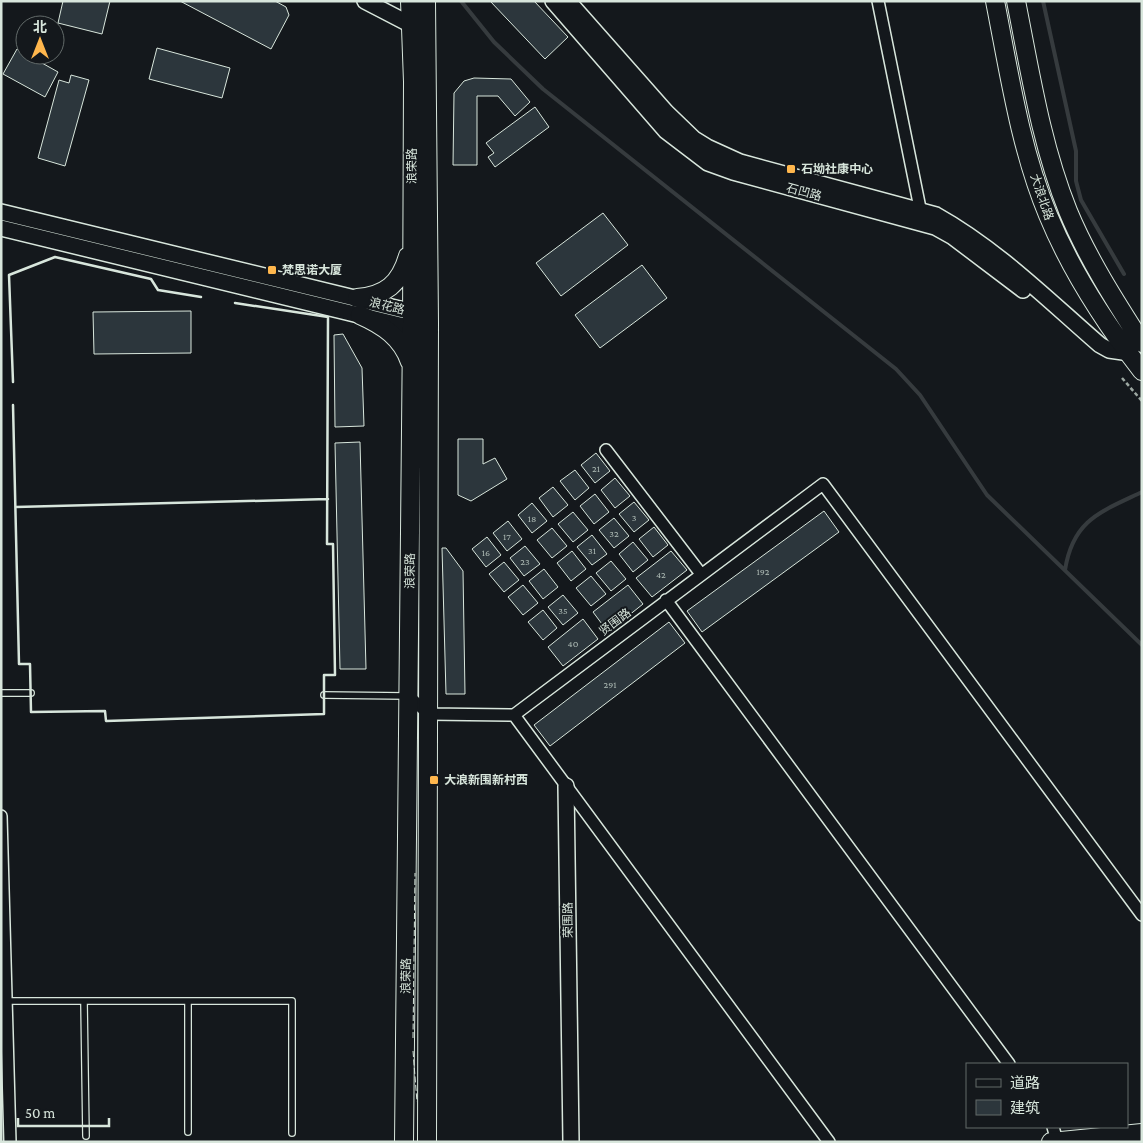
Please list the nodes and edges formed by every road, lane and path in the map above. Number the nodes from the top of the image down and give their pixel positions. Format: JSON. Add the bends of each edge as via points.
{"nodes":[{"id":1,"x":365,"y":1,"type":"edge"},
{"id":2,"x":410,"y":1,"type":"edge"},
{"id":3,"x":426,"y":1,"type":"edge"},
{"id":4,"x":553,"y":1,"type":"edge"},
{"id":5,"x":568,"y":1,"type":"edge"},
{"id":6,"x":878,"y":1,"type":"edge"},
{"id":7,"x":995,"y":1,"type":"edge"},
{"id":8,"x":1016,"y":1,"type":"edge"},
{"id":9,"x":419,"y":29,"type":"junction"},
{"id":10,"x":1,"y":212,"type":"edge"},
{"id":11,"x":922,"y":216,"type":"junction"},
{"id":12,"x":1,"y":228,"type":"edge"},
{"id":13,"x":412,"y":244,"type":"junction"},
{"id":14,"x":358,"y":307,"type":"junction"},
{"id":15,"x":418,"y":321,"type":"junction"},
{"id":16,"x":1142,"y":343,"type":"edge"},
{"id":17,"x":1124,"y":348,"type":"junction"},
{"id":18,"x":412,"y":367,"type":"junction"},
{"id":19,"x":1142,"y":371,"type":"edge"},
{"id":20,"x":1122,"y":378,"type":"dead end"},
{"id":21,"x":1142,"y":401,"type":"edge"},
{"id":22,"x":606,"y":450,"type":"dead end"},
{"id":23,"x":701,"y":574,"type":"junction"},
{"id":24,"x":666,"y":600,"type":"junction"},
{"id":25,"x":1,"y":693,"type":"edge"},
{"id":26,"x":31,"y":693,"type":"dead end"},
{"id":27,"x":324,"y":695,"type":"dead end"},
{"id":28,"x":408,"y":696,"type":"junction"},
{"id":29,"x":428,"y":714,"type":"junction"},
{"id":30,"x":514,"y":715,"type":"junction"},
{"id":31,"x":566,"y":786,"type":"junction"},
{"id":32,"x":1,"y":816,"type":"edge"},
{"id":33,"x":1142,"y":915,"type":"edge"},
{"id":34,"x":3,"y":987,"type":"edge"},
{"id":35,"x":6,"y":1001,"type":"junction"},
{"id":36,"x":84,"y":1002,"type":"junction"},
{"id":37,"x":188,"y":1002,"type":"junction"},
{"id":38,"x":1008,"y":1063,"type":"edge"},
{"id":39,"x":188,"y":1132,"type":"dead end"},
{"id":40,"x":292,"y":1133,"type":"dead end"},
{"id":41,"x":1142,"y":1134,"type":"edge"},
{"id":42,"x":86,"y":1136,"type":"dead end"},
{"id":43,"x":1054,"y":1136,"type":"edge"},
{"id":44,"x":403,"y":1139,"type":"edge"},
{"id":45,"x":10,"y":1142,"type":"edge"},
{"id":46,"x":429,"y":1142,"type":"edge"},
{"id":47,"x":572,"y":1142,"type":"edge"},
{"id":48,"x":828,"y":1142,"type":"edge"}],
"edges":[{"from":1,"to":9,"type":"main road"},
{"from":2,"to":9,"type":"main road","name":"浪荣路"},
{"from":3,"to":9,"type":"main road","name":"浪荣路"},
{"from":4,"to":11,"type":"main road","name":"石凹路","via":[[666,131],[708,163],[733,172]]},
{"from":5,"to":11,"type":"main road","name":"石凹路","via":[[666,112],[707,147],[740,162]]},
{"from":6,"to":11,"type":"street"},
{"from":7,"to":17,"type":"main road","name":"大浪北路","via":[[1030,160],[1047,214],[1075,271]]},
{"from":8,"to":16,"type":"main road","name":"大浪北路","via":[[1043,133],[1068,211]]},
{"from":9,"to":13,"type":"main road","name":"浪荣路"},
{"from":9,"to":15,"type":"main road","name":"浪荣路"},
{"from":10,"to":14,"type":"main road","name":"浪花路"},
{"from":11,"to":17,"type":"main road","name":"石凹路","via":[[936,215],[969,236],[1110,350],[1123,352]]},
{"from":12,"to":14,"type":"main road","name":"浪花路"},
{"from":13,"to":14,"type":"main road","via":[[401,275],[390,289]]},
{"from":13,"to":15,"type":"main road","name":"浪荣路"},
{"from":14,"to":15,"type":"main road","name":"浪花路"},
{"from":14,"to":18,"type":"main road","via":[[398,340]]},
{"from":15,"to":18,"type":"main road","name":"浪荣路"},
{"from":15,"to":29,"type":"main road","name":"浪荣路"},
{"from":17,"to":19,"type":"main road","name":"大浪北路"},
{"from":18,"to":28,"type":"main road","name":"浪荣路"},
{"from":20,"to":21,"type":"path"},
{"from":22,"to":23,"type":"street"},
{"from":23,"to":24,"type":"street","name":"贤围路"},
{"from":23,"to":33,"type":"street","name":"贤围路","via":[[823,484]]},
{"from":24,"to":30,"type":"street","name":"贤围路"},
{"from":24,"to":38,"type":"street"},
{"from":25,"to":26,"type":"lane"},
{"from":27,"to":28,"type":"lane"},
{"from":28,"to":29,"type":"street"},
{"from":28,"to":44,"type":"main road","name":"浪荣路"},
{"from":29,"to":30,"type":"street"},
{"from":29,"to":46,"type":"main road","name":"浪荣路"},
{"from":30,"to":31,"type":"street"},
{"from":31,"to":47,"type":"main road","name":"荣围路"},
{"from":31,"to":48,"type":"street"},
{"from":32,"to":34,"type":"street"},
{"from":34,"to":35,"type":"street"},
{"from":35,"to":36,"type":"lane"},
{"from":35,"to":45,"type":"street"},
{"from":36,"to":37,"type":"lane"},
{"from":36,"to":42,"type":"lane"},
{"from":37,"to":39,"type":"lane"},
{"from":37,"to":40,"type":"lane","via":[[292,1001]]},
{"from":41,"to":43,"type":"main road"}]}
